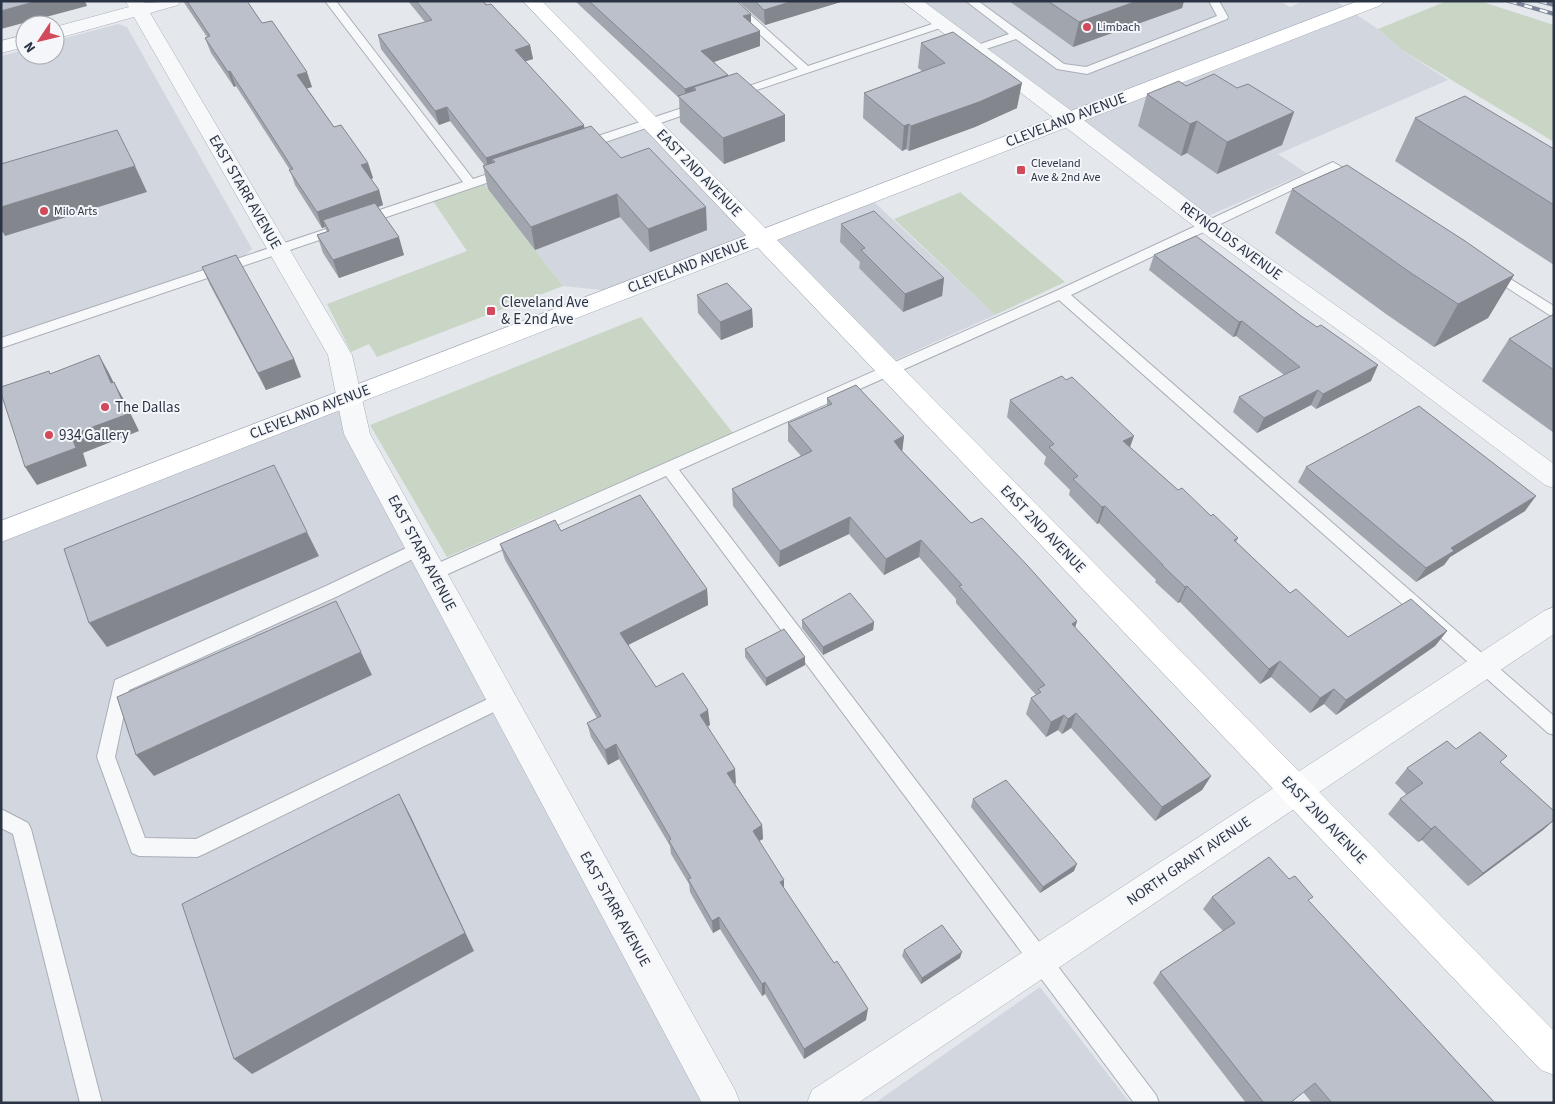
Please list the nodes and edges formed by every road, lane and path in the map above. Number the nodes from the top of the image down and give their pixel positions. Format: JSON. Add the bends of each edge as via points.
{"nodes":[{"id":1,"x":172,"y":1,"type":"edge"},
{"id":2,"x":330,"y":1,"type":"edge"},
{"id":3,"x":532,"y":1,"type":"edge"},
{"id":4,"x":728,"y":1,"type":"edge"},
{"id":5,"x":911,"y":1,"type":"edge"},
{"id":6,"x":971,"y":1,"type":"edge"},
{"id":7,"x":1214,"y":1,"type":"edge"},
{"id":8,"x":1374,"y":1,"type":"edge"},
{"id":9,"x":136,"y":6,"type":"edge"},
{"id":10,"x":942,"y":24,"type":"junction"},
{"id":11,"x":65,"y":30,"type":"edge"},
{"id":12,"x":1017,"y":35,"type":"junction"},
{"id":13,"x":15,"y":44,"type":"edge"},
{"id":14,"x":1,"y":47,"type":"edge"},
{"id":15,"x":976,"y":49,"type":"junction"},
{"id":16,"x":806,"y":70,"type":"junction"},
{"id":17,"x":1070,"y":119,"type":"junction"},
{"id":18,"x":650,"y":123,"type":"junction"},
{"id":19,"x":574,"y":149,"type":"edge"},
{"id":20,"x":518,"y":168,"type":"edge"},
{"id":21,"x":471,"y":184,"type":"junction"},
{"id":22,"x":1365,"y":188,"type":"edge"},
{"id":23,"x":1207,"y":225,"type":"junction"},
{"id":24,"x":762,"y":238,"type":"junction"},
{"id":25,"x":278,"y":249,"type":"junction"},
{"id":26,"x":1480,"y":264,"type":"edge"},
{"id":27,"x":1061,"y":294,"type":"junction"},
{"id":28,"x":1554,"y":313,"type":"edge"},
{"id":29,"x":1,"y":343,"type":"edge"},
{"id":30,"x":890,"y":370,"type":"junction"},
{"id":31,"x":349,"y":396,"type":"junction"},
{"id":32,"x":668,"y":469,"type":"junction"},
{"id":33,"x":1554,"y":478,"type":"edge"},
{"id":34,"x":1,"y":532,"type":"edge"},
{"id":35,"x":419,"y":548,"type":"junction"},
{"id":36,"x":433,"y":573,"type":"junction"},
{"id":37,"x":1554,"y":619,"type":"edge"},
{"id":38,"x":1484,"y":665,"type":"junction"},
{"id":39,"x":502,"y":700,"type":"junction"},
{"id":40,"x":1554,"y":727,"type":"edge"},
{"id":41,"x":1296,"y":790,"type":"junction"},
{"id":42,"x":1,"y":818,"type":"edge"},
{"id":43,"x":1040,"y":960,"type":"junction"},
{"id":44,"x":1554,"y":1057,"type":"edge"},
{"id":45,"x":719,"y":1102,"type":"edge"},
{"id":46,"x":91,"y":1103,"type":"edge"},
{"id":47,"x":825,"y":1103,"type":"edge"},
{"id":48,"x":1148,"y":1103,"type":"edge"}],
"edges":[{"from":1,"to":9,"type":"street"},
{"from":2,"to":21,"type":"lane"},
{"from":3,"to":18,"type":"main road","name":"EAST 2ND AVENUE"},
{"from":4,"to":16,"type":"lane"},
{"from":5,"to":10,"type":"street","name":"REYNOLDS AVENUE"},
{"from":6,"to":12,"type":"lane"},
{"from":7,"to":12,"type":"lane","via":[[1223,17],[1088,71],[1061,67]]},
{"from":8,"to":17,"type":"main road","name":"CLEVELAND AVENUE"},
{"from":9,"to":11,"type":"street"},
{"from":9,"to":25,"type":"street","name":"EAST STARR AVENUE"},
{"from":10,"to":15,"type":"street","name":"REYNOLDS AVENUE"},
{"from":10,"to":16,"type":"lane"},
{"from":12,"to":15,"type":"lane"},
{"from":13,"to":14,"type":"street"},
{"from":15,"to":17,"type":"street","name":"REYNOLDS AVENUE"},
{"from":16,"to":18,"type":"lane"},
{"from":17,"to":23,"type":"street","name":"REYNOLDS AVENUE"},
{"from":17,"to":24,"type":"main road","name":"CLEVELAND AVENUE"},
{"from":18,"to":19,"type":"lane"},
{"from":18,"to":24,"type":"main road","name":"EAST 2ND AVENUE"},
{"from":20,"to":21,"type":"lane"},
{"from":21,"to":25,"type":"lane"},
{"from":22,"to":23,"type":"lane","via":[[1332,166]]},
{"from":23,"to":27,"type":"lane"},
{"from":23,"to":33,"type":"street","name":"REYNOLDS AVENUE"},
{"from":24,"to":30,"type":"main road","name":"EAST 2ND AVENUE"},
{"from":24,"to":31,"type":"main road","name":"CLEVELAND AVENUE"},
{"from":25,"to":29,"type":"lane"},
{"from":25,"to":31,"type":"street","name":"EAST STARR AVENUE","via":[[340,355]]},
{"from":26,"to":28,"type":"lane"},
{"from":27,"to":30,"type":"lane"},
{"from":27,"to":38,"type":"lane"},
{"from":30,"to":32,"type":"lane"},
{"from":30,"to":41,"type":"main road","name":"EAST 2ND AVENUE"},
{"from":31,"to":34,"type":"main road","name":"CLEVELAND AVENUE"},
{"from":31,"to":35,"type":"street","name":"EAST STARR AVENUE","via":[[357,434]]},
{"from":32,"to":36,"type":"lane"},
{"from":32,"to":43,"type":"lane"},
{"from":35,"to":36,"type":"street","name":"EAST STARR AVENUE"},
{"from":35,"to":39,"type":"lane","via":[[332,591],[121,685],[106,757],[139,846],[197,848]]},
{"from":36,"to":39,"type":"street","name":"EAST STARR AVENUE"},
{"from":37,"to":38,"type":"street","name":"NORTH GRANT AVENUE"},
{"from":38,"to":40,"type":"lane"},
{"from":38,"to":41,"type":"street","name":"NORTH GRANT AVENUE"},
{"from":39,"to":45,"type":"street","name":"EAST STARR AVENUE"},
{"from":41,"to":43,"type":"street","name":"NORTH GRANT AVENUE"},
{"from":41,"to":44,"type":"main road","name":"EAST 2ND AVENUE"},
{"from":42,"to":46,"type":"lane","via":[[21,829]]},
{"from":43,"to":47,"type":"street","name":"NORTH GRANT AVENUE"},
{"from":43,"to":48,"type":"lane"}]}
